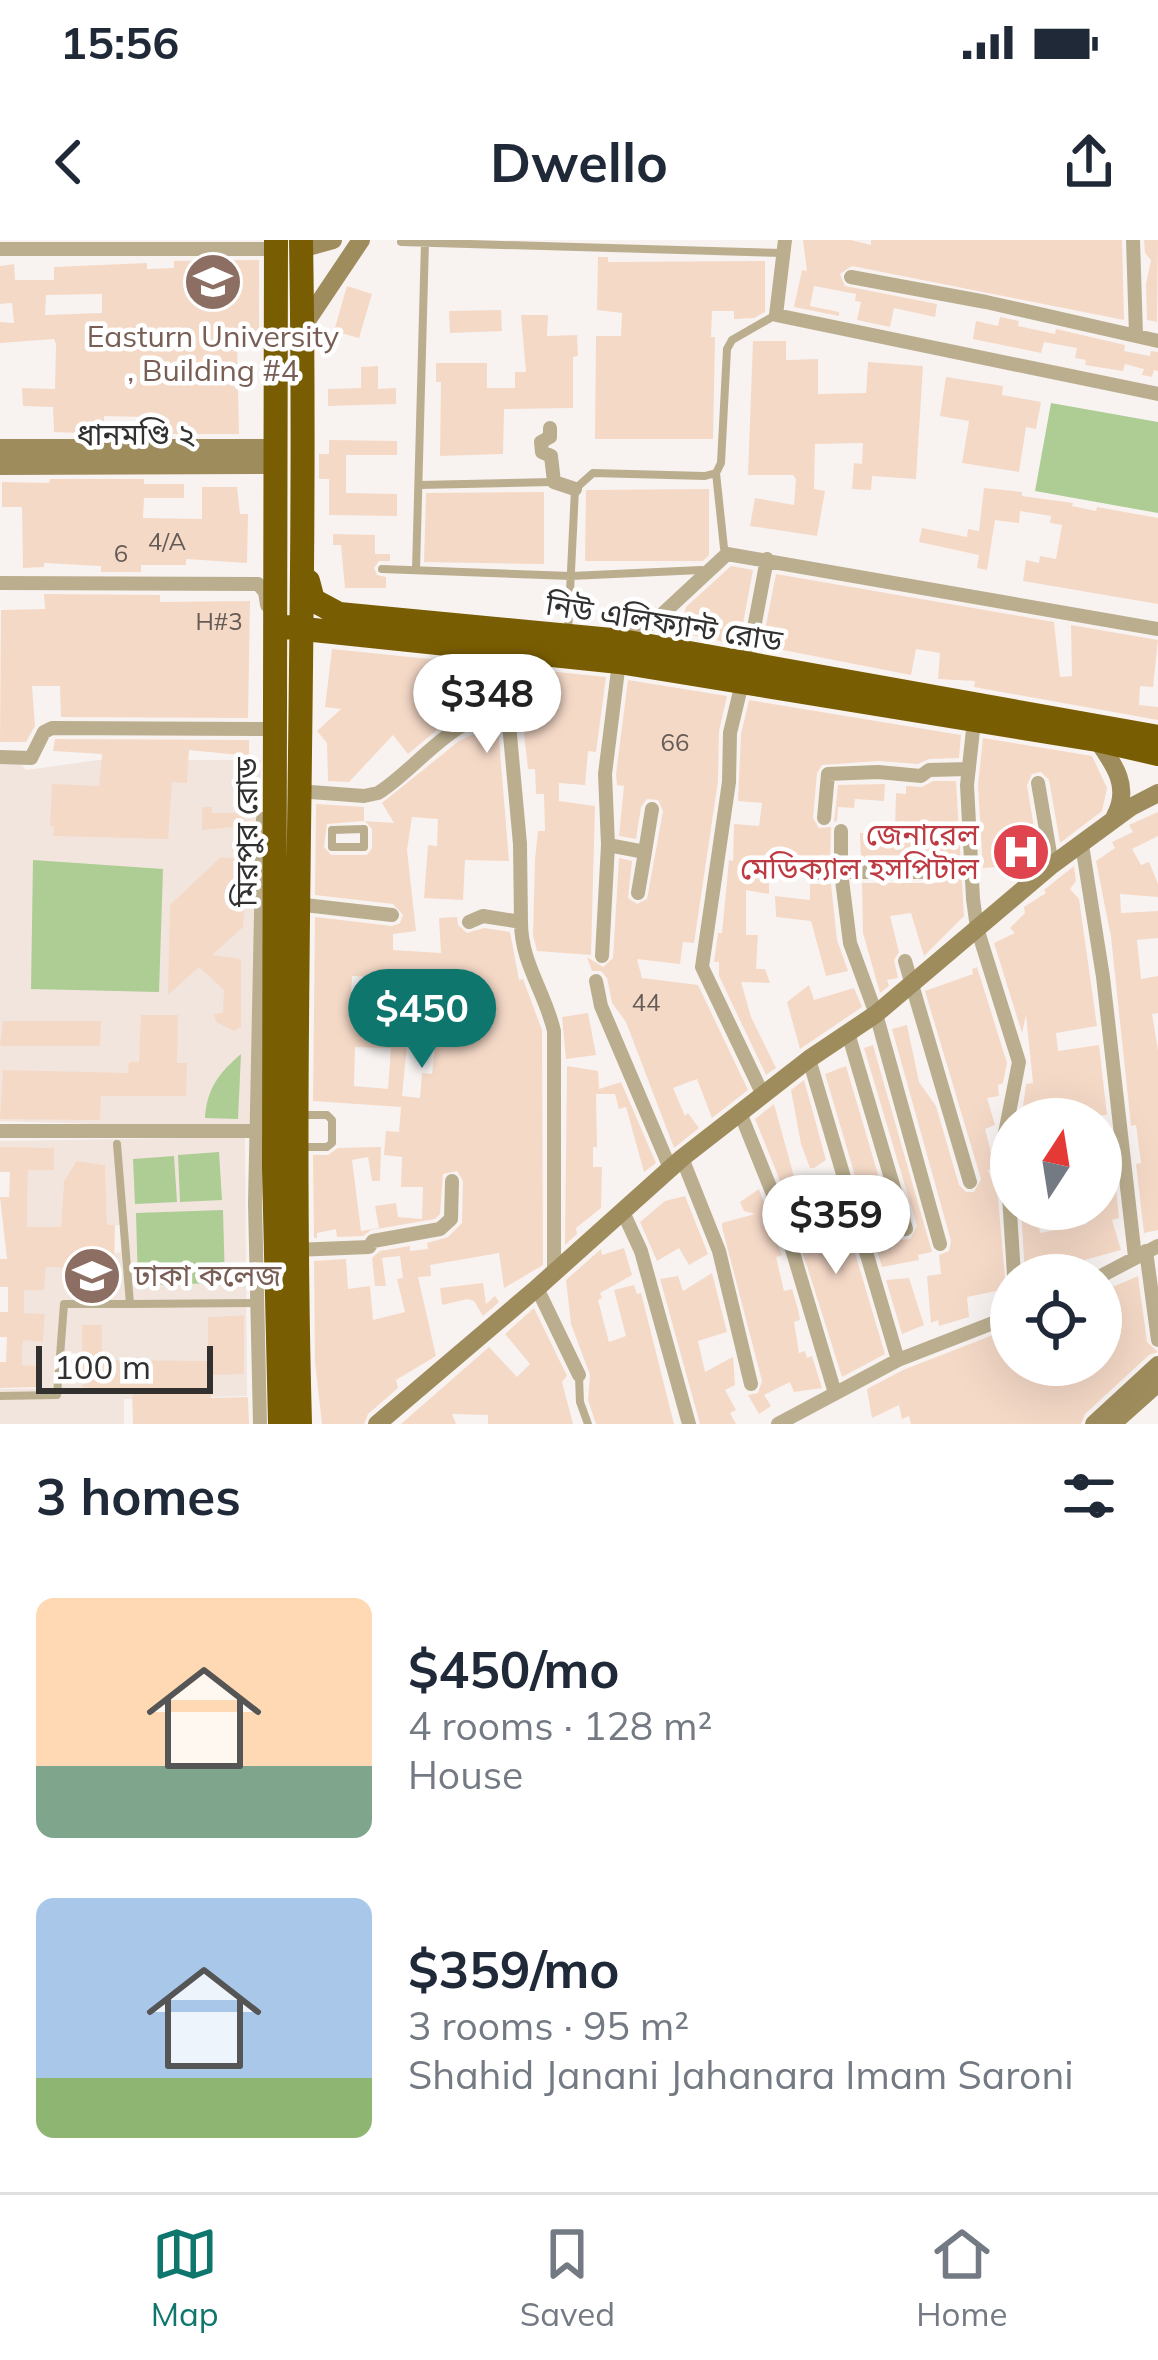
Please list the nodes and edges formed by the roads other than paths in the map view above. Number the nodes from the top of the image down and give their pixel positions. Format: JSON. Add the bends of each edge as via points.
{"nodes":[{"id":1,"x":333,"y":240,"type":"edge"},
{"id":2,"x":361,"y":240,"type":"edge"},
{"id":3,"x":1133,"y":240,"type":"edge"},
{"id":4,"x":401,"y":242,"type":"edge"},
{"id":5,"x":425,"y":242,"type":"edge"},
{"id":6,"x":289,"y":244,"type":"edge"},
{"id":7,"x":784,"y":246,"type":"edge"},
{"id":8,"x":0,"y":249,"type":"edge"},
{"id":9,"x":851,"y":277,"type":"dead end"},
{"id":10,"x":776,"y":315,"type":"junction"},
{"id":11,"x":300,"y":332,"type":"junction"},
{"id":12,"x":1136,"y":335,"type":"junction"},
{"id":13,"x":1158,"y":341,"type":"edge"},
{"id":14,"x":1158,"y":394,"type":"edge"},
{"id":15,"x":550,"y":428,"type":"dead end"},
{"id":16,"x":0,"y":448,"type":"edge"},
{"id":17,"x":300,"y":450,"type":"junction"},
{"id":18,"x":273,"y":456,"type":"junction"},
{"id":19,"x":0,"y":466,"type":"edge"},
{"id":20,"x":716,"y":473,"type":"junction"},
{"id":21,"x":554,"y":482,"type":"junction"},
{"id":22,"x":418,"y":485,"type":"junction"},
{"id":23,"x":574,"y":489,"type":"junction"},
{"id":24,"x":724,"y":548,"type":"dead end"},
{"id":25,"x":766,"y":559,"type":"junction"},
{"id":26,"x":382,"y":569,"type":"dead end"},
{"id":27,"x":416,"y":570,"type":"junction"},
{"id":28,"x":701,"y":570,"type":"dead end"},
{"id":29,"x":571,"y":576,"type":"junction"},
{"id":30,"x":0,"y":583,"type":"edge"},
{"id":31,"x":289,"y":627,"type":"junction"},
{"id":32,"x":1158,"y":628,"type":"edge"},
{"id":33,"x":567,"y":636,"type":"junction"},
{"id":34,"x":396,"y":638,"type":"junction"},
{"id":35,"x":621,"y":651,"type":"junction"},
{"id":36,"x":744,"y":674,"type":"junction"},
{"id":37,"x":300,"y":681,"type":"junction"},
{"id":38,"x":974,"y":721,"type":"junction"},
{"id":39,"x":272,"y":728,"type":"junction"},
{"id":40,"x":1158,"y":736,"type":"edge"},
{"id":41,"x":1096,"y":740,"type":"junction"},
{"id":42,"x":1158,"y":754,"type":"edge"},
{"id":43,"x":0,"y":757,"type":"edge"},
{"id":44,"x":969,"y":769,"type":"junction"},
{"id":45,"x":1038,"y":783,"type":"dead end"},
{"id":46,"x":297,"y":790,"type":"junction"},
{"id":47,"x":1158,"y":793,"type":"edge"},
{"id":48,"x":652,"y":809,"type":"dead end"},
{"id":49,"x":824,"y":818,"type":"dead end"},
{"id":50,"x":1113,"y":821,"type":"junction"},
{"id":51,"x":841,"y":831,"type":"dead end"},
{"id":52,"x":608,"y":845,"type":"junction"},
{"id":53,"x":1082,"y":845,"type":"junction"},
{"id":54,"x":364,"y":848,"type":"joint"},
{"id":55,"x":645,"y":852,"type":"junction"},
{"id":56,"x":1052,"y":865,"type":"junction"},
{"id":57,"x":841,"y":872,"type":"junction"},
{"id":58,"x":935,"y":872,"type":"dead end"},
{"id":59,"x":809,"y":873,"type":"dead end"},
{"id":60,"x":638,"y":893,"type":"dead end"},
{"id":61,"x":307,"y":906,"type":"junction"},
{"id":62,"x":392,"y":915,"type":"dead end"},
{"id":63,"x":469,"y":922,"type":"dead end"},
{"id":64,"x":521,"y":922,"type":"junction"},
{"id":65,"x":977,"y":928,"type":"junction"},
{"id":66,"x":602,"y":956,"type":"dead end"},
{"id":67,"x":905,"y":962,"type":"dead end"},
{"id":68,"x":596,"y":981,"type":"dead end"},
{"id":69,"x":911,"y":985,"type":"junction"},
{"id":70,"x":876,"y":1014,"type":"junction"},
{"id":71,"x":848,"y":1033,"type":"junction"},
{"id":72,"x":809,"y":1059,"type":"junction"},
{"id":73,"x":764,"y":1096,"type":"junction"},
{"id":74,"x":741,"y":1115,"type":"junction"},
{"id":75,"x":0,"y":1130,"type":"edge"},
{"id":76,"x":283,"y":1131,"type":"junction"},
{"id":77,"x":117,"y":1144,"type":"dead end"},
{"id":78,"x":676,"y":1163,"type":"junction"},
{"id":79,"x":452,"y":1181,"type":"dead end"},
{"id":80,"x":970,"y":1182,"type":"dead end"},
{"id":81,"x":623,"y":1212,"type":"junction"},
{"id":82,"x":906,"y":1229,"type":"dead end"},
{"id":83,"x":940,"y":1244,"type":"dead end"},
{"id":84,"x":295,"y":1250,"type":"junction"},
{"id":85,"x":1146,"y":1251,"type":"edge"},
{"id":86,"x":1013,"y":1254,"type":"edge"},
{"id":87,"x":554,"y":1273,"type":"junction"},
{"id":88,"x":537,"y":1288,"type":"junction"},
{"id":89,"x":130,"y":1304,"type":"junction"},
{"id":90,"x":266,"y":1304,"type":"junction"},
{"id":91,"x":990,"y":1324,"type":"edge"},
{"id":92,"x":1158,"y":1340,"type":"edge"},
{"id":93,"x":898,"y":1360,"type":"junction"},
{"id":94,"x":1158,"y":1365,"type":"edge"},
{"id":95,"x":579,"y":1375,"type":"joint"},
{"id":96,"x":1158,"y":1383,"type":"edge"},
{"id":97,"x":751,"y":1384,"type":"dead end"},
{"id":98,"x":835,"y":1394,"type":"junction"},
{"id":99,"x":0,"y":1396,"type":"edge"},
{"id":100,"x":260,"y":1424,"type":"edge"},
{"id":101,"x":280,"y":1424,"type":"edge"},
{"id":102,"x":300,"y":1424,"type":"edge"},
{"id":103,"x":377,"y":1424,"type":"edge"},
{"id":104,"x":588,"y":1424,"type":"edge"},
{"id":105,"x":689,"y":1424,"type":"edge"},
{"id":106,"x":778,"y":1424,"type":"edge"},
{"id":107,"x":1094,"y":1424,"type":"edge"},
{"id":108,"x":1112,"y":1424,"type":"edge"}],
"edges":[{"from":1,"to":6,"type":"street"},
{"from":2,"to":11,"type":"street"},
{"from":3,"to":12,"type":"street"},
{"from":4,"to":5,"type":"lane"},
{"from":5,"to":7,"type":"lane"},
{"from":5,"to":22,"type":"lane"},
{"from":6,"to":8,"type":"street"},
{"from":6,"to":11,"type":"highway","name":"মিরপুর রোড"},
{"from":6,"to":18,"type":"highway","name":"মিরপুর রোড"},
{"from":7,"to":10,"type":"street"},
{"from":9,"to":12,"type":"street"},
{"from":10,"to":14,"type":"street"},
{"from":10,"to":20,"type":"lane","via":[[727,349]]},
{"from":11,"to":17,"type":"highway","name":"মিরপুর রোড"},
{"from":12,"to":13,"type":"street"},
{"from":15,"to":21,"type":"street","via":[[541,442]]},
{"from":16,"to":18,"type":"street","name":"ধানমণ্ডি ২"},
{"from":17,"to":31,"type":"highway","name":"মিরপুর রোড"},
{"from":17,"to":33,"type":"highway","name":"নিউ এলিফ্যান্ট রোড","via":[[313,601],[339,614]]},
{"from":18,"to":19,"type":"street","name":"ধানমণ্ডি ২"},
{"from":18,"to":31,"type":"highway","name":"মিরপুর রোড"},
{"from":20,"to":23,"type":"lane","via":[[593,473]]},
{"from":20,"to":24,"type":"lane"},
{"from":21,"to":22,"type":"lane"},
{"from":21,"to":23,"type":"street"},
{"from":22,"to":27,"type":"lane"},
{"from":23,"to":29,"type":"lane"},
{"from":25,"to":32,"type":"street"},
{"from":25,"to":35,"type":"street","via":[[727,554]]},
{"from":25,"to":36,"type":"street"},
{"from":26,"to":27,"type":"lane"},
{"from":27,"to":29,"type":"lane"},
{"from":28,"to":29,"type":"lane"},
{"from":29,"to":33,"type":"lane"},
{"from":30,"to":39,"type":"street","via":[[258,584],[267,602]]},
{"from":31,"to":34,"type":"highway","name":"নিউ এলিফ্যান্ট রোড"},
{"from":31,"to":37,"type":"highway","name":"মিরপুর রোড"},
{"from":31,"to":39,"type":"highway","name":"মিরপুর রোড"},
{"from":33,"to":35,"type":"highway","name":"নিউ এলিফ্যান্ট রোড"},
{"from":34,"to":35,"type":"highway","name":"নিউ এলিফ্যান্ট রোড"},
{"from":34,"to":37,"type":"highway","via":[[333,642],[310,656]]},
{"from":35,"to":36,"type":"highway","name":"নিউ এলিফ্যান্ট রোড"},
{"from":35,"to":52,"type":"street","via":[[604,774]]},
{"from":36,"to":38,"type":"highway","name":"নিউ এলিফ্যান্ট রোড"},
{"from":36,"to":40,"type":"highway","name":"নিউ এলিফ্যান্ট রোড"},
{"from":36,"to":73,"type":"street","via":[[702,967]]},
{"from":37,"to":46,"type":"highway","name":"মিরপুর রোড"},
{"from":38,"to":41,"type":"highway","name":"নিউ এলিফ্যান্ট রোড"},
{"from":38,"to":44,"type":"street"},
{"from":39,"to":43,"type":"street","via":[[52,728],[31,758]]},
{"from":39,"to":76,"type":"highway","name":"মিরপুর রোড"},
{"from":41,"to":42,"type":"highway","name":"নিউ এলিফ্যান্ট রোড"},
{"from":41,"to":50,"type":"street","via":[[1121,778]]},
{"from":44,"to":49,"type":"street","via":[[828,774]]},
{"from":44,"to":65,"type":"street"},
{"from":45,"to":56,"type":"street"},
{"from":46,"to":61,"type":"highway","name":"মিরপুর রোড"},
{"from":46,"to":64,"type":"street","via":[[378,793],[464,725],[504,715]]},
{"from":47,"to":50,"type":"street"},
{"from":48,"to":55,"type":"street"},
{"from":50,"to":53,"type":"street"},
{"from":51,"to":57,"type":"street"},
{"from":52,"to":55,"type":"street"},
{"from":52,"to":66,"type":"street"},
{"from":53,"to":56,"type":"street"},
{"from":53,"to":85,"type":"street"},
{"from":54,"to":54,"type":"lane","via":[[364,829],[332,830],[332,847]]},
{"from":55,"to":60,"type":"street"},
{"from":56,"to":65,"type":"street"},
{"from":57,"to":58,"type":"street"},
{"from":57,"to":59,"type":"street"},
{"from":57,"to":70,"type":"street","via":[[850,943]]},
{"from":61,"to":62,"type":"street"},
{"from":61,"to":76,"type":"highway","name":"মিরপুর রোড"},
{"from":63,"to":64,"type":"street"},
{"from":64,"to":87,"type":"street","via":[[523,955],[554,1030]]},
{"from":65,"to":69,"type":"street"},
{"from":65,"to":86,"type":"street","via":[[1019,1062],[1005,1133]]},
{"from":67,"to":69,"type":"street"},
{"from":68,"to":78,"type":"street"},
{"from":69,"to":70,"type":"street"},
{"from":69,"to":80,"type":"street"},
{"from":70,"to":71,"type":"street"},
{"from":70,"to":83,"type":"street"},
{"from":71,"to":72,"type":"street"},
{"from":71,"to":82,"type":"street"},
{"from":72,"to":73,"type":"street"},
{"from":72,"to":93,"type":"street"},
{"from":73,"to":74,"type":"street"},
{"from":74,"to":78,"type":"street"},
{"from":74,"to":98,"type":"street","via":[[783,1219]]},
{"from":75,"to":76,"type":"street"},
{"from":76,"to":76,"type":"lane","via":[[327,1147],[332,1143],[327,1115]]},
{"from":76,"to":84,"type":"highway","name":"মিরপুর রোড"},
{"from":76,"to":90,"type":"highway","name":"মিরপুর রোড"},
{"from":77,"to":89,"type":"lane"},
{"from":78,"to":81,"type":"street"},
{"from":78,"to":97,"type":"street","via":[[719,1251]]},
{"from":79,"to":84,"type":"street","via":[[451,1219],[440,1229],[369,1247]]},
{"from":81,"to":87,"type":"street"},
{"from":81,"to":105,"type":"street"},
{"from":84,"to":102,"type":"highway","name":"মিরপুর রোড"},
{"from":85,"to":92,"type":"street"},
{"from":87,"to":88,"type":"street"},
{"from":88,"to":95,"type":"street"},
{"from":88,"to":103,"type":"street"},
{"from":89,"to":90,"type":"lane"},
{"from":89,"to":99,"type":"lane","via":[[64,1304],[57,1395]]},
{"from":90,"to":100,"type":"street"},
{"from":90,"to":101,"type":"highway","name":"মিরপুর রোড"},
{"from":91,"to":93,"type":"street"},
{"from":93,"to":98,"type":"street"},
{"from":94,"to":107,"type":"street"},
{"from":95,"to":104,"type":"lane"},
{"from":96,"to":108,"type":"street"},
{"from":98,"to":106,"type":"street"}]}
